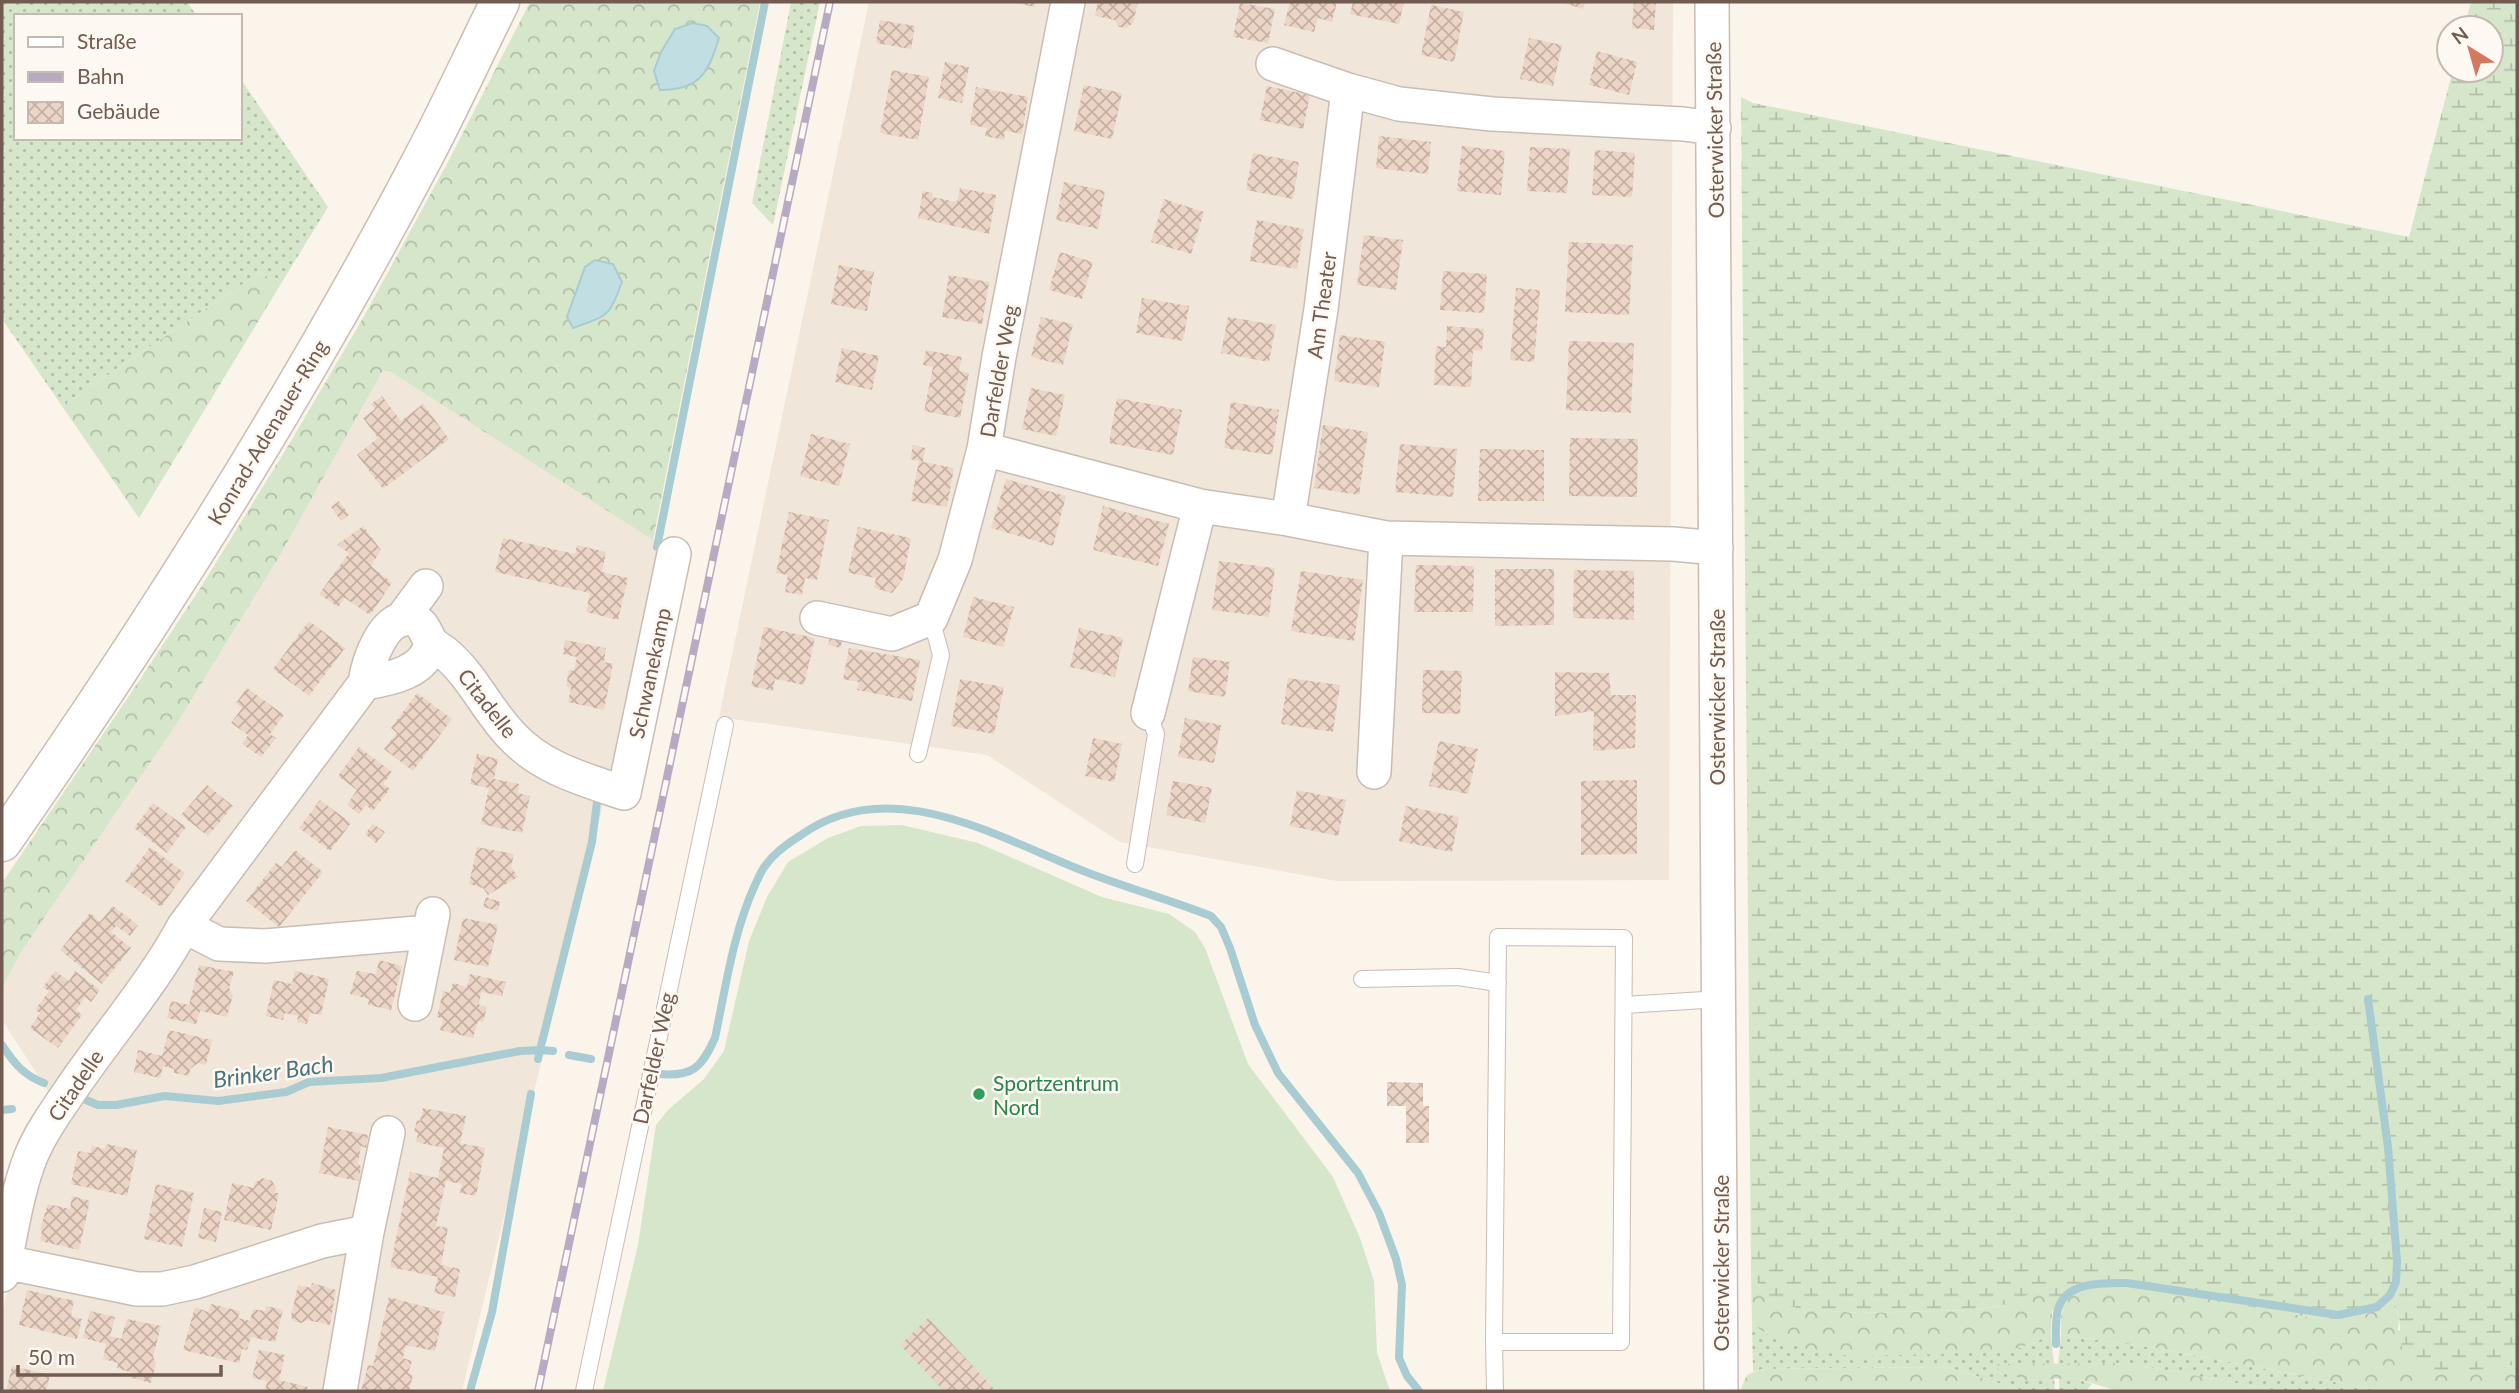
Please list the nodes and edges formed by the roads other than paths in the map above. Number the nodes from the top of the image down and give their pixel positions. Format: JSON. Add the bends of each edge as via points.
{"nodes":[{"id":1,"x":500,"y":2,"type":"edge"},
{"id":2,"x":1068,"y":2,"type":"edge"},
{"id":3,"x":1712,"y":2,"type":"edge"},
{"id":4,"x":1273,"y":64,"type":"dead end"},
{"id":5,"x":1348,"y":89,"type":"junction"},
{"id":6,"x":1714,"y":128,"type":"junction"},
{"id":7,"x":984,"y":449,"type":"junction"},
{"id":8,"x":1200,"y":506,"type":"junction"},
{"id":9,"x":1288,"y":519,"type":"junction"},
{"id":10,"x":1386,"y":538,"type":"junction"},
{"id":11,"x":1716,"y":548,"type":"junction"},
{"id":12,"x":674,"y":554,"type":"dead end"},
{"id":13,"x":426,"y":586,"type":"dead end"},
{"id":14,"x":817,"y":618,"type":"dead end"},
{"id":15,"x":931,"y":618,"type":"junction"},
{"id":16,"x":401,"y":620,"type":"junction"},
{"id":17,"x":431,"y":642,"type":"junction"},
{"id":18,"x":365,"y":683,"type":"junction"},
{"id":19,"x":1148,"y":713,"type":"joint"},
{"id":20,"x":724,"y":725,"type":"dead end"},
{"id":21,"x":918,"y":754,"type":"dead end"},
{"id":22,"x":1374,"y":772,"type":"dead end"},
{"id":23,"x":624,"y":793,"type":"joint"},
{"id":24,"x":2,"y":842,"type":"edge"},
{"id":25,"x":1135,"y":864,"type":"dead end"},
{"id":26,"x":184,"y":926,"type":"junction"},
{"id":27,"x":1362,"y":979,"type":"dead end"},
{"id":28,"x":1498,"y":983,"type":"junction"},
{"id":29,"x":1720,"y":999,"type":"junction"},
{"id":30,"x":415,"y":1004,"type":"dead end"},
{"id":31,"x":1624,"y":1005,"type":"junction"},
{"id":32,"x":388,"y":1133,"type":"dead end"},
{"id":33,"x":366,"y":1232,"type":"junction"},
{"id":34,"x":3,"y":1268,"type":"edge"},
{"id":35,"x":1494,"y":1342,"type":"junction"},
{"id":36,"x":1494,"y":1388,"type":"edge"},
{"id":37,"x":340,"y":1391,"type":"edge"},
{"id":38,"x":584,"y":1391,"type":"edge"},
{"id":39,"x":1721,"y":1391,"type":"edge"}],
"edges":[{"from":1,"to":24,"type":"main road","name":"Konrad-Adenauer-Ring","via":[[418,169],[265,439],[81,729]]},
{"from":2,"to":7,"type":"street","name":"Darfelder Weg"},
{"from":3,"to":6,"type":"street","name":"Osterwicker Straße"},
{"from":4,"to":5,"type":"street"},
{"from":5,"to":6,"type":"street","via":[[1399,104],[1492,114]]},
{"from":5,"to":9,"type":"street","name":"Am Theater","via":[[1321,309]]},
{"from":6,"to":11,"type":"street","name":"Osterwicker Straße"},
{"from":7,"to":8,"type":"street"},
{"from":7,"to":15,"type":"street","name":"Darfelder Weg","via":[[955,560]]},
{"from":8,"to":9,"type":"street"},
{"from":8,"to":19,"type":"street"},
{"from":9,"to":10,"type":"street"},
{"from":10,"to":11,"type":"street"},
{"from":10,"to":22,"type":"street"},
{"from":11,"to":29,"type":"street","name":"Osterwicker Straße"},
{"from":12,"to":23,"type":"street","name":"Schwanekamp"},
{"from":13,"to":16,"type":"street","name":"Citadelle"},
{"from":14,"to":15,"type":"street","via":[[892,634]]},
{"from":15,"to":21,"type":"lane","via":[[941,655]]},
{"from":16,"to":17,"type":"street","name":"Citadelle","via":[[418,622]]},
{"from":16,"to":18,"type":"street","name":"Citadelle","via":[[382,637],[369,662]]},
{"from":17,"to":18,"type":"street","via":[[430,653],[421,664]]},
{"from":17,"to":23,"type":"street","name":"Citadelle","via":[[461,667],[510,734],[533,755],[561,771]]},
{"from":18,"to":26,"type":"street","name":"Citadelle"},
{"from":19,"to":25,"type":"lane","via":[[1156,734]]},
{"from":20,"to":38,"type":"lane","name":"Darfelder Weg"},
{"from":26,"to":30,"type":"street","via":[[219,944],[265,946],[431,921]]},
{"from":26,"to":34,"type":"street","name":"Citadelle","via":[[44,1132],[23,1179]]},
{"from":27,"to":28,"type":"lane","via":[[1458,977]]},
{"from":28,"to":31,"type":"lane","via":[[1498,937],[1624,938]]},
{"from":28,"to":35,"type":"lane"},
{"from":29,"to":31,"type":"lane"},
{"from":29,"to":39,"type":"street","name":"Osterwicker Straße"},
{"from":31,"to":35,"type":"lane","via":[[1621,1342]]},
{"from":32,"to":33,"type":"street"},
{"from":33,"to":34,"type":"street","name":"Citadelle","via":[[162,1289]]},
{"from":33,"to":37,"type":"street"},
{"from":35,"to":36,"type":"lane"}]}
